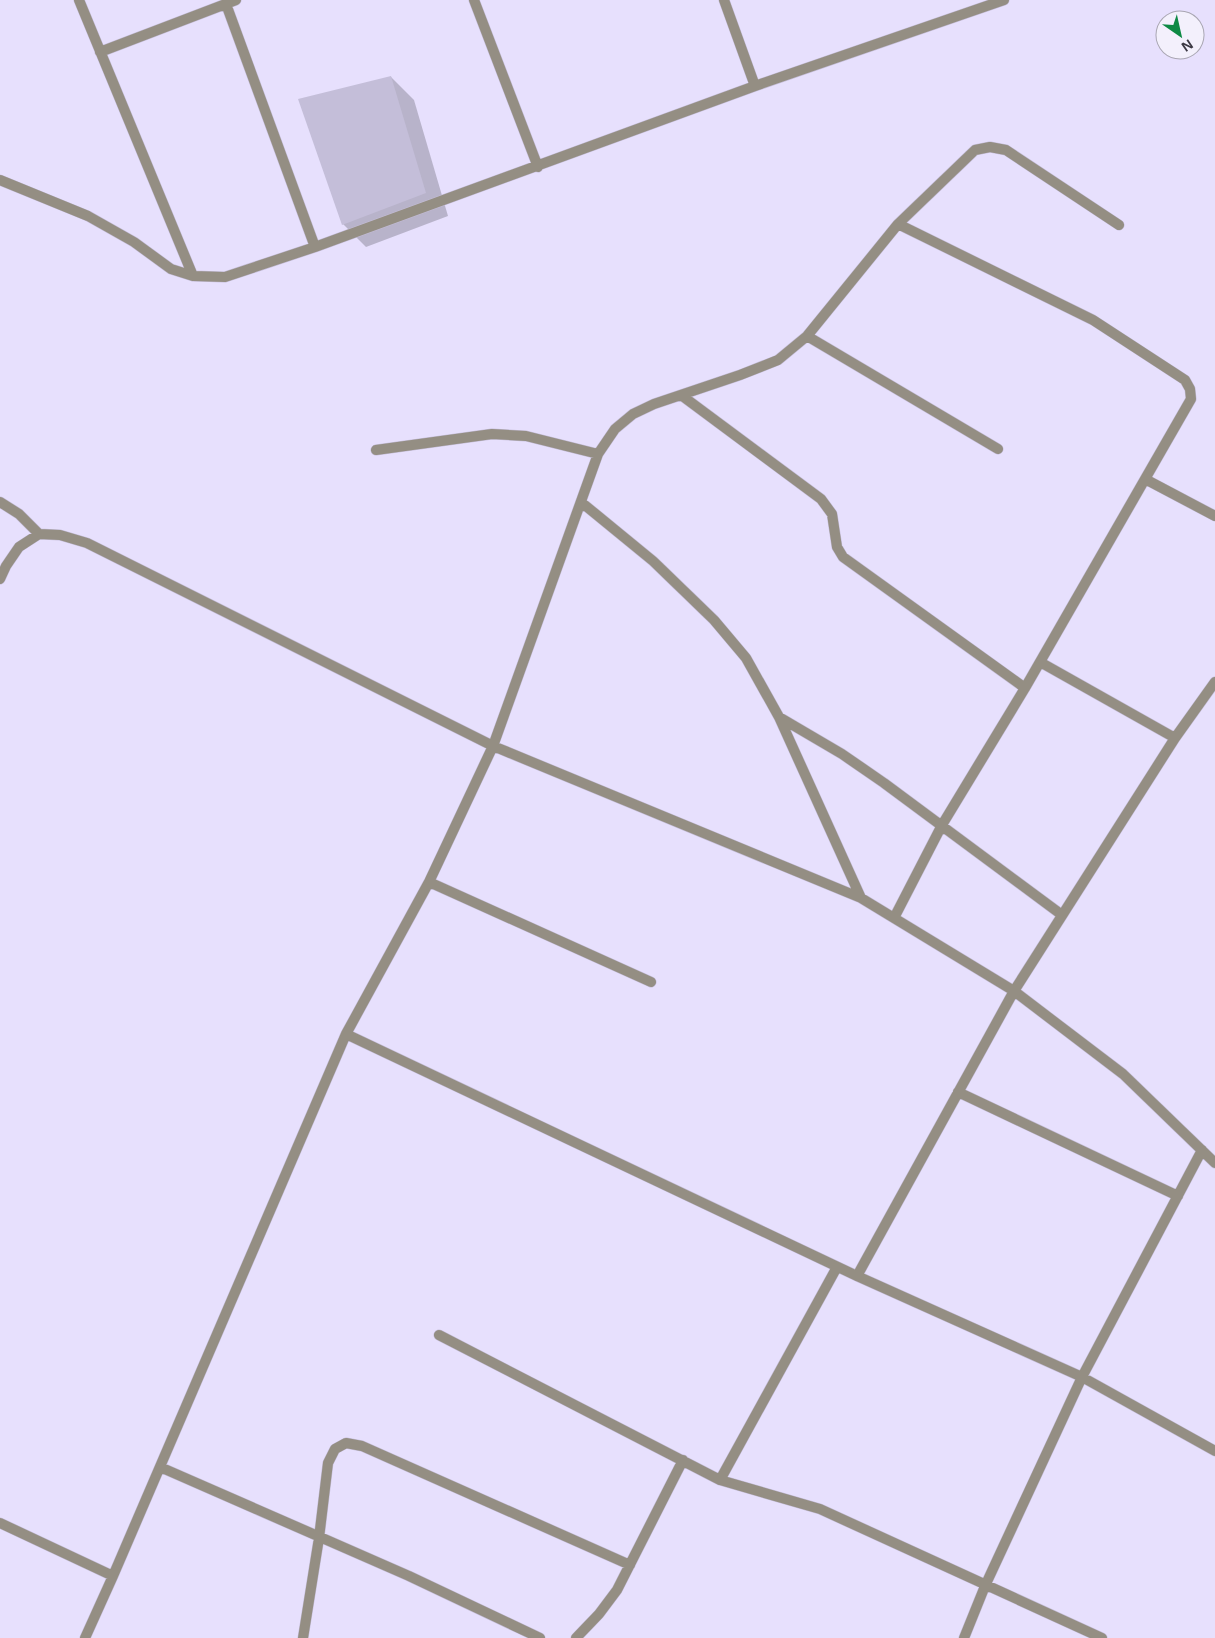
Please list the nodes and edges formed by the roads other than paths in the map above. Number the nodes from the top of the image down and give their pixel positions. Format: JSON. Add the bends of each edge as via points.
{"nodes":[{"id":1,"x":79,"y":0,"type":"edge"},
{"id":2,"x":474,"y":0,"type":"edge"},
{"id":3,"x":724,"y":0,"type":"edge"},
{"id":4,"x":1004,"y":0,"type":"edge"},
{"id":5,"x":231,"y":2,"type":"edge"},
{"id":6,"x":985,"y":3,"type":"edge"},
{"id":7,"x":100,"y":52,"type":"junction"},
{"id":8,"x":755,"y":86,"type":"junction"},
{"id":9,"x":538,"y":166,"type":"junction"},
{"id":10,"x":0,"y":180,"type":"edge"},
{"id":11,"x":898,"y":224,"type":"junction"},
{"id":12,"x":1119,"y":224,"type":"dead end"},
{"id":13,"x":316,"y":247,"type":"junction"},
{"id":14,"x":193,"y":276,"type":"junction"},
{"id":15,"x":807,"y":336,"type":"junction"},
{"id":16,"x":681,"y":395,"type":"junction"},
{"id":17,"x":998,"y":449,"type":"dead end"},
{"id":18,"x":376,"y":450,"type":"dead end"},
{"id":19,"x":598,"y":454,"type":"junction"},
{"id":20,"x":1145,"y":479,"type":"junction"},
{"id":21,"x":0,"y":502,"type":"edge"},
{"id":22,"x":581,"y":502,"type":"junction"},
{"id":23,"x":1215,"y":516,"type":"edge"},
{"id":24,"x":39,"y":534,"type":"junction"},
{"id":25,"x":0,"y":579,"type":"edge"},
{"id":26,"x":1040,"y":662,"type":"junction"},
{"id":27,"x":1215,"y":682,"type":"edge"},
{"id":28,"x":1025,"y":688,"type":"junction"},
{"id":29,"x":779,"y":717,"type":"junction"},
{"id":30,"x":1175,"y":738,"type":"junction"},
{"id":31,"x":493,"y":746,"type":"junction"},
{"id":32,"x":942,"y":825,"type":"junction"},
{"id":33,"x":429,"y":882,"type":"junction"},
{"id":34,"x":861,"y":898,"type":"junction"},
{"id":35,"x":1062,"y":915,"type":"junction"},
{"id":36,"x":894,"y":918,"type":"junction"},
{"id":37,"x":651,"y":982,"type":"dead end"},
{"id":38,"x":1014,"y":991,"type":"junction"},
{"id":39,"x":346,"y":1034,"type":"junction"},
{"id":40,"x":958,"y":1092,"type":"junction"},
{"id":41,"x":1202,"y":1150,"type":"junction"},
{"id":42,"x":1215,"y":1163,"type":"edge"},
{"id":43,"x":1178,"y":1196,"type":"junction"},
{"id":44,"x":837,"y":1267,"type":"junction"},
{"id":45,"x":857,"y":1276,"type":"junction"},
{"id":46,"x":439,"y":1335,"type":"dead end"},
{"id":47,"x":1082,"y":1376,"type":"junction"},
{"id":48,"x":1215,"y":1451,"type":"edge"},
{"id":49,"x":684,"y":1460,"type":"junction"},
{"id":50,"x":160,"y":1467,"type":"junction"},
{"id":51,"x":720,"y":1480,"type":"junction"},
{"id":52,"x":0,"y":1523,"type":"edge"},
{"id":53,"x":319,"y":1538,"type":"junction"},
{"id":54,"x":630,"y":1566,"type":"junction"},
{"id":55,"x":113,"y":1576,"type":"junction"},
{"id":56,"x":985,"y":1586,"type":"junction"},
{"id":57,"x":85,"y":1638,"type":"edge"},
{"id":58,"x":303,"y":1638,"type":"edge"},
{"id":59,"x":540,"y":1638,"type":"edge"},
{"id":60,"x":576,"y":1638,"type":"edge"},
{"id":61,"x":964,"y":1638,"type":"edge"},
{"id":62,"x":1102,"y":1638,"type":"edge"}],
"edges":[{"from":1,"to":7,"type":"street"},
{"from":2,"to":9,"type":"street"},
{"from":3,"to":8,"type":"street"},
{"from":4,"to":6,"type":"street"},
{"from":5,"to":7,"type":"street"},
{"from":5,"to":13,"type":"street"},
{"from":6,"to":8,"type":"street"},
{"from":7,"to":14,"type":"street"},
{"from":8,"to":9,"type":"street"},
{"from":9,"to":13,"type":"street"},
{"from":10,"to":14,"type":"street","via":[[88,216],[134,242],[171,270]]},
{"from":11,"to":12,"type":"street","via":[[975,150],[990,147],[1006,150]]},
{"from":11,"to":15,"type":"street"},
{"from":11,"to":20,"type":"street","via":[[1093,320],[1185,380],[1191,399]]},
{"from":13,"to":14,"type":"street","via":[[225,277]]},
{"from":15,"to":16,"type":"street","via":[[778,360]]},
{"from":15,"to":17,"type":"street"},
{"from":16,"to":19,"type":"street","via":[[633,414],[615,429]]},
{"from":16,"to":28,"type":"street","via":[[820,499],[832,514],[837,547],[843,556]]},
{"from":18,"to":19,"type":"street","via":[[492,434],[526,436]]},
{"from":19,"to":22,"type":"street"},
{"from":20,"to":23,"type":"street"},
{"from":20,"to":26,"type":"street"},
{"from":21,"to":24,"type":"street","via":[[20,514]]},
{"from":22,"to":29,"type":"street","via":[[653,561],[714,620],[746,658]]},
{"from":22,"to":31,"type":"street"},
{"from":24,"to":25,"type":"street","via":[[20,547]]},
{"from":24,"to":31,"type":"street","via":[[60,535],[87,543]]},
{"from":26,"to":28,"type":"street"},
{"from":26,"to":30,"type":"street"},
{"from":27,"to":30,"type":"street"},
{"from":28,"to":32,"type":"street"},
{"from":29,"to":32,"type":"street","via":[[842,754]]},
{"from":29,"to":34,"type":"street"},
{"from":30,"to":35,"type":"street"},
{"from":31,"to":33,"type":"street"},
{"from":31,"to":34,"type":"street"},
{"from":32,"to":35,"type":"street"},
{"from":32,"to":36,"type":"street"},
{"from":33,"to":37,"type":"street"},
{"from":33,"to":39,"type":"street"},
{"from":34,"to":36,"type":"street"},
{"from":35,"to":38,"type":"street"},
{"from":36,"to":38,"type":"street"},
{"from":38,"to":40,"type":"street"},
{"from":38,"to":41,"type":"street","via":[[1123,1074]]},
{"from":39,"to":44,"type":"street"},
{"from":39,"to":50,"type":"street"},
{"from":40,"to":43,"type":"street"},
{"from":40,"to":45,"type":"street"},
{"from":41,"to":42,"type":"street"},
{"from":41,"to":43,"type":"street"},
{"from":43,"to":47,"type":"street"},
{"from":44,"to":45,"type":"street"},
{"from":44,"to":51,"type":"street"},
{"from":45,"to":47,"type":"street"},
{"from":46,"to":49,"type":"street"},
{"from":47,"to":48,"type":"street"},
{"from":47,"to":56,"type":"street"},
{"from":49,"to":51,"type":"street"},
{"from":49,"to":54,"type":"street"},
{"from":50,"to":53,"type":"street"},
{"from":50,"to":55,"type":"street"},
{"from":51,"to":56,"type":"street","via":[[820,1509]]},
{"from":52,"to":55,"type":"street"},
{"from":53,"to":54,"type":"street","via":[[328,1463],[335,1449],[346,1443],[362,1446]]},
{"from":53,"to":58,"type":"street"},
{"from":53,"to":59,"type":"street"},
{"from":54,"to":60,"type":"street","via":[[617,1590]]},
{"from":55,"to":57,"type":"street"},
{"from":56,"to":61,"type":"street"},
{"from":56,"to":62,"type":"street"}]}
